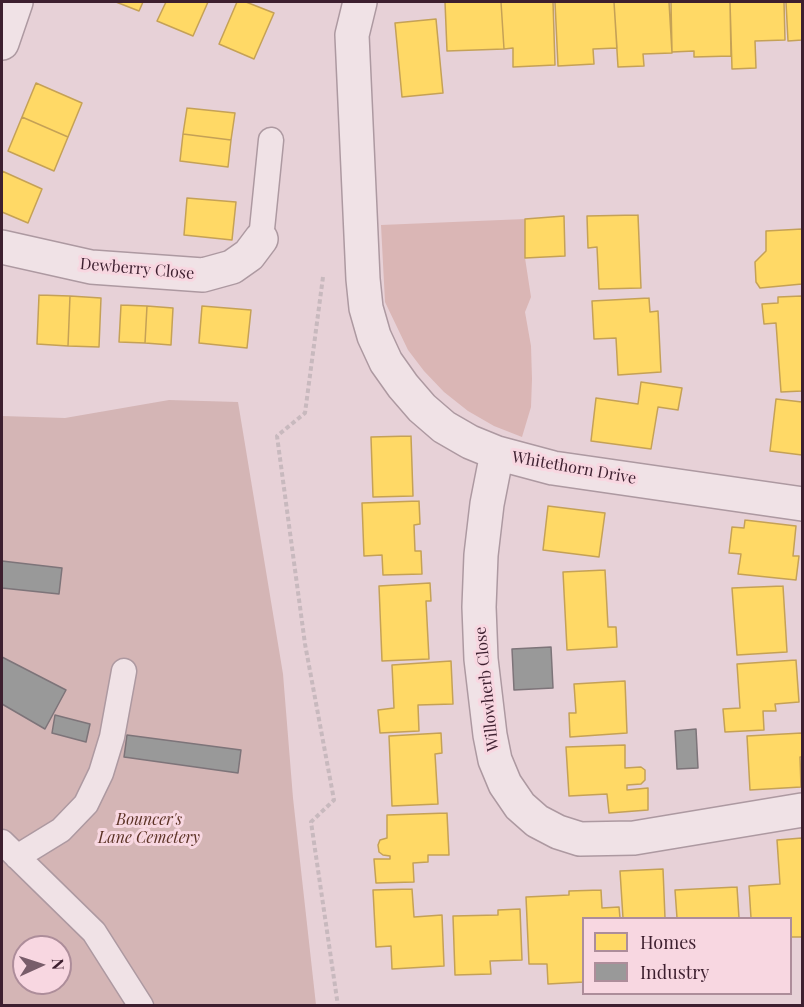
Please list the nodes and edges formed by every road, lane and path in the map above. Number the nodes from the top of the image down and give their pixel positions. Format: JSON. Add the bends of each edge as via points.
{"nodes":[{"id":1,"x":16,"y":2,"type":"edge"},
{"id":2,"x":360,"y":2,"type":"edge"},
{"id":3,"x":2,"y":42,"type":"edge"},
{"id":4,"x":271,"y":140,"type":"dead end"},
{"id":5,"x":261,"y":238,"type":"joint"},
{"id":6,"x":2,"y":247,"type":"edge"},
{"id":7,"x":323,"y":274,"type":"dead end"},
{"id":8,"x":497,"y":453,"type":"junction"},
{"id":9,"x":802,"y":504,"type":"edge"},
{"id":10,"x":123,"y":671,"type":"dead end"},
{"id":11,"x":802,"y":810,"type":"edge"},
{"id":12,"x":9,"y":850,"type":"edge"},
{"id":13,"x":141,"y":1005,"type":"edge"},
{"id":14,"x":338,"y":1005,"type":"edge"}],
"edges":[{"from":1,"to":3,"type":"street"},
{"from":2,"to":8,"type":"street","name":"Whitethorn Drive","via":[[352,35],[366,308],[386,362],[402,386],[444,427]]},
{"from":4,"to":5,"type":"lane"},
{"from":5,"to":6,"type":"street","name":"Dewberry Close","via":[[249,255],[232,267],[203,275],[91,267]]},
{"from":7,"to":14,"type":"path","via":[[304,413],[277,436],[305,644],[334,800],[311,822]]},
{"from":8,"to":9,"type":"street","name":"Whitethorn Drive","via":[[553,468]]},
{"from":8,"to":11,"type":"street","name":"Willowherb Close","via":[[481,555],[481,659],[495,760],[520,806],[537,821],[580,839],[634,838]]},
{"from":10,"to":12,"type":"lane","via":[[112,737],[86,804],[61,830]]},
{"from":12,"to":13,"type":"lane","via":[[94,932]]}]}
